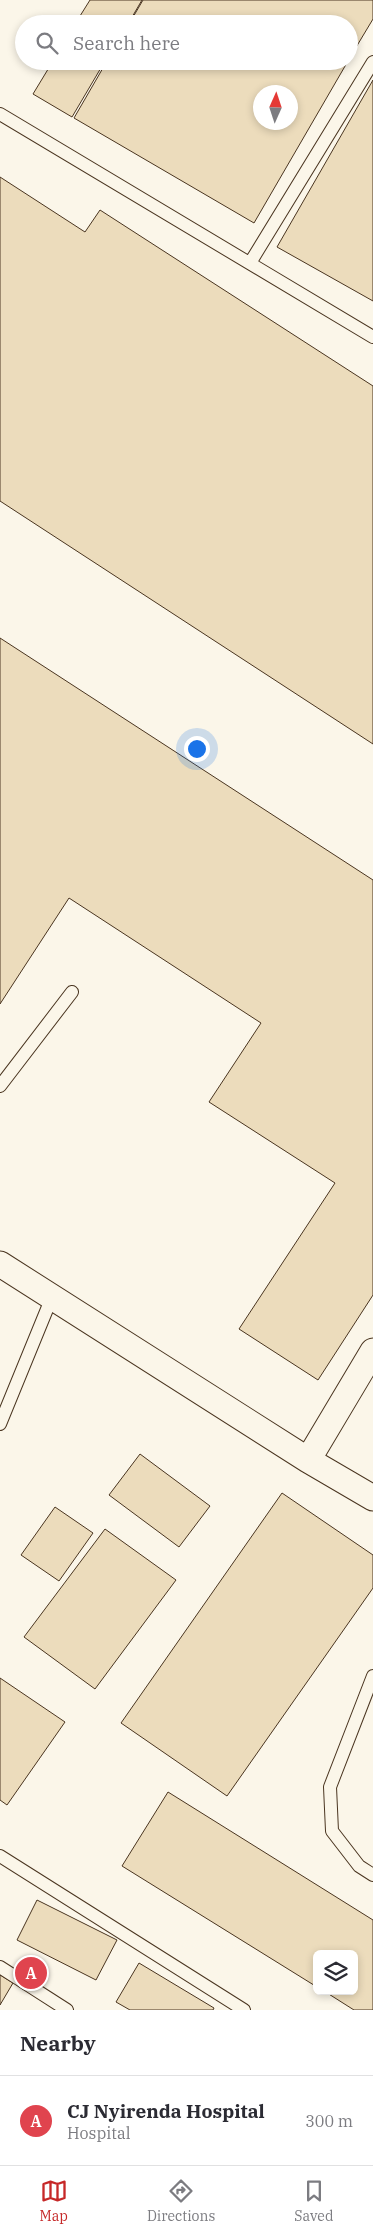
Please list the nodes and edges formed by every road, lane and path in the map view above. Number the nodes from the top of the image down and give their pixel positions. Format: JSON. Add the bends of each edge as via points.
{"nodes":[{"id":1,"x":373,"y":62,"type":"edge"},
{"id":2,"x":0,"y":114,"type":"edge"},
{"id":3,"x":250,"y":263,"type":"junction"},
{"id":4,"x":373,"y":336,"type":"edge"},
{"id":5,"x":72,"y":992,"type":"dead end"},
{"id":6,"x":0,"y":1086,"type":"edge"},
{"id":7,"x":0,"y":1264,"type":"edge"},
{"id":8,"x":52,"y":1297,"type":"junction"},
{"id":9,"x":373,"y":1351,"type":"edge"},
{"id":10,"x":0,"y":1424,"type":"edge"},
{"id":11,"x":308,"y":1460,"type":"junction"},
{"id":12,"x":373,"y":1498,"type":"edge"},
{"id":13,"x":373,"y":1676,"type":"edge"},
{"id":14,"x":0,"y":1856,"type":"edge"},
{"id":15,"x":373,"y":1875,"type":"edge"},
{"id":16,"x":0,"y":1967,"type":"edge"},
{"id":17,"x":67,"y":2010,"type":"edge"},
{"id":18,"x":244,"y":2010,"type":"edge"}],
"edges":[{"from":1,"to":3,"type":"lane"},
{"from":2,"to":3,"type":"lane"},
{"from":3,"to":4,"type":"lane"},
{"from":5,"to":6,"type":"lane"},
{"from":7,"to":8,"type":"street"},
{"from":8,"to":10,"type":"lane"},
{"from":8,"to":11,"type":"street"},
{"from":9,"to":11,"type":"street"},
{"from":11,"to":12,"type":"street"},
{"from":13,"to":15,"type":"lane","via":[[330,1787],[332,1831],[359,1866]]},
{"from":14,"to":18,"type":"lane"},
{"from":16,"to":17,"type":"lane"}]}
